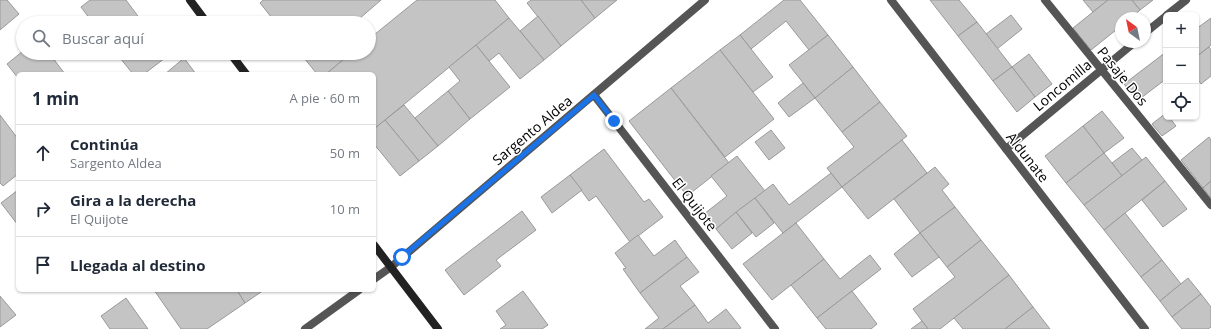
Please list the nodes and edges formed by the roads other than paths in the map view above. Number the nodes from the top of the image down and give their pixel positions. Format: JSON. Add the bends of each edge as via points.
{"nodes":[{"id":1,"x":190,"y":0,"type":"edge"},
{"id":2,"x":705,"y":0,"type":"edge"},
{"id":3,"x":891,"y":0,"type":"edge"},
{"id":4,"x":1045,"y":0,"type":"edge"},
{"id":5,"x":1186,"y":0,"type":"edge"},
{"id":6,"x":1172,"y":12,"type":"edge"},
{"id":7,"x":202,"y":16,"type":"edge"},
{"id":8,"x":1163,"y":19,"type":"edge"},
{"id":9,"x":1151,"y":28,"type":"edge"},
{"id":10,"x":1128,"y":48,"type":"edge"},
{"id":11,"x":235,"y":60,"type":"edge"},
{"id":12,"x":1101,"y":70,"type":"junction"},
{"id":13,"x":244,"y":72,"type":"edge"},
{"id":14,"x":594,"y":95,"type":"junction"},
{"id":15,"x":1006,"y":149,"type":"junction"},
{"id":16,"x":1211,"y":205,"type":"edge"},
{"id":17,"x":376,"y":248,"type":"edge"},
{"id":18,"x":391,"y":267,"type":"junction"},
{"id":19,"x":376,"y":278,"type":"edge"},
{"id":20,"x":356,"y":292,"type":"edge"},
{"id":21,"x":305,"y":329,"type":"edge"},
{"id":22,"x":438,"y":329,"type":"edge"},
{"id":23,"x":775,"y":329,"type":"edge"},
{"id":24,"x":1145,"y":329,"type":"edge"}],
"edges":[{"from":1,"to":7,"type":"street"},
{"from":2,"to":14,"type":"street","name":"Sargento Aldea"},
{"from":3,"to":15,"type":"street","name":"Aldunate"},
{"from":4,"to":12,"type":"street","name":"Pasaje Dos"},
{"from":5,"to":6,"type":"street"},
{"from":8,"to":9,"type":"street"},
{"from":10,"to":12,"type":"street","name":"Loncomilla"},
{"from":11,"to":13,"type":"street"},
{"from":12,"to":15,"type":"street","name":"Loncomilla"},
{"from":12,"to":16,"type":"street","name":"Pasaje Dos"},
{"from":14,"to":18,"type":"street","name":"Sargento Aldea"},
{"from":14,"to":23,"type":"street","name":"El Quijote"},
{"from":15,"to":24,"type":"street","name":"Aldunate"},
{"from":17,"to":18,"type":"street"},
{"from":18,"to":19,"type":"street","name":"Sargento Aldea"},
{"from":18,"to":22,"type":"street"},
{"from":20,"to":21,"type":"street"}]}
